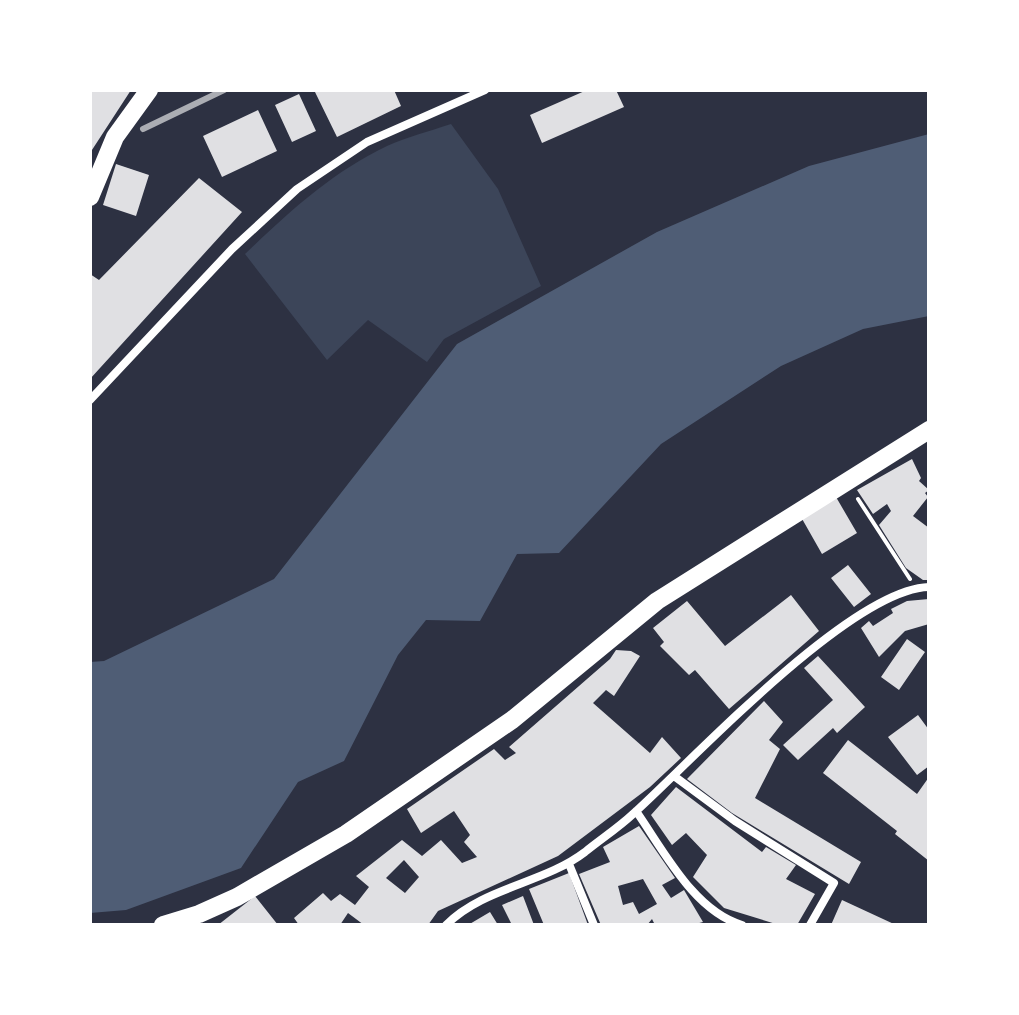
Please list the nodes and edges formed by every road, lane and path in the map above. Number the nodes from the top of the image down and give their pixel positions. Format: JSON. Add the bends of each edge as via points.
{"nodes":[{"id":1,"x":149,"y":90,"type":"edge"},
{"id":2,"x":485,"y":90,"type":"edge"},
{"id":3,"x":90,"y":197,"type":"edge"},
{"id":4,"x":90,"y":400,"type":"edge"},
{"id":5,"x":929,"y":430,"type":"edge"},
{"id":6,"x":846,"y":480,"type":"junction"},
{"id":7,"x":929,"y":587,"type":"edge"},
{"id":8,"x":915,"y":588,"type":"junction"},
{"id":9,"x":674,"y":776,"type":"junction"},
{"id":10,"x":636,"y":811,"type":"junction"},
{"id":11,"x":569,"y":864,"type":"junction"},
{"id":12,"x":163,"y":925,"type":"edge"},
{"id":13,"x":446,"y":925,"type":"edge"},
{"id":14,"x":594,"y":925,"type":"edge"},
{"id":15,"x":742,"y":925,"type":"edge"},
{"id":16,"x":810,"y":925,"type":"edge"}],
"edges":[{"from":1,"to":3,"type":"main road","via":[[115,137]]},
{"from":2,"to":4,"type":"street","via":[[367,142],[297,189],[232,249]]},
{"from":5,"to":6,"type":"main road"},
{"from":6,"to":8,"type":"path"},
{"from":6,"to":12,"type":"main road","via":[[657,601],[512,720],[359,825],[237,897]]},
{"from":7,"to":8,"type":"street"},
{"from":8,"to":9,"type":"street","via":[[814,646]]},
{"from":9,"to":10,"type":"street"},
{"from":9,"to":16,"type":"street","via":[[834,883]]},
{"from":10,"to":11,"type":"street"},
{"from":10,"to":15,"type":"street","via":[[704,904]]},
{"from":11,"to":13,"type":"street","via":[[482,901]]},
{"from":11,"to":14,"type":"street"}]}
